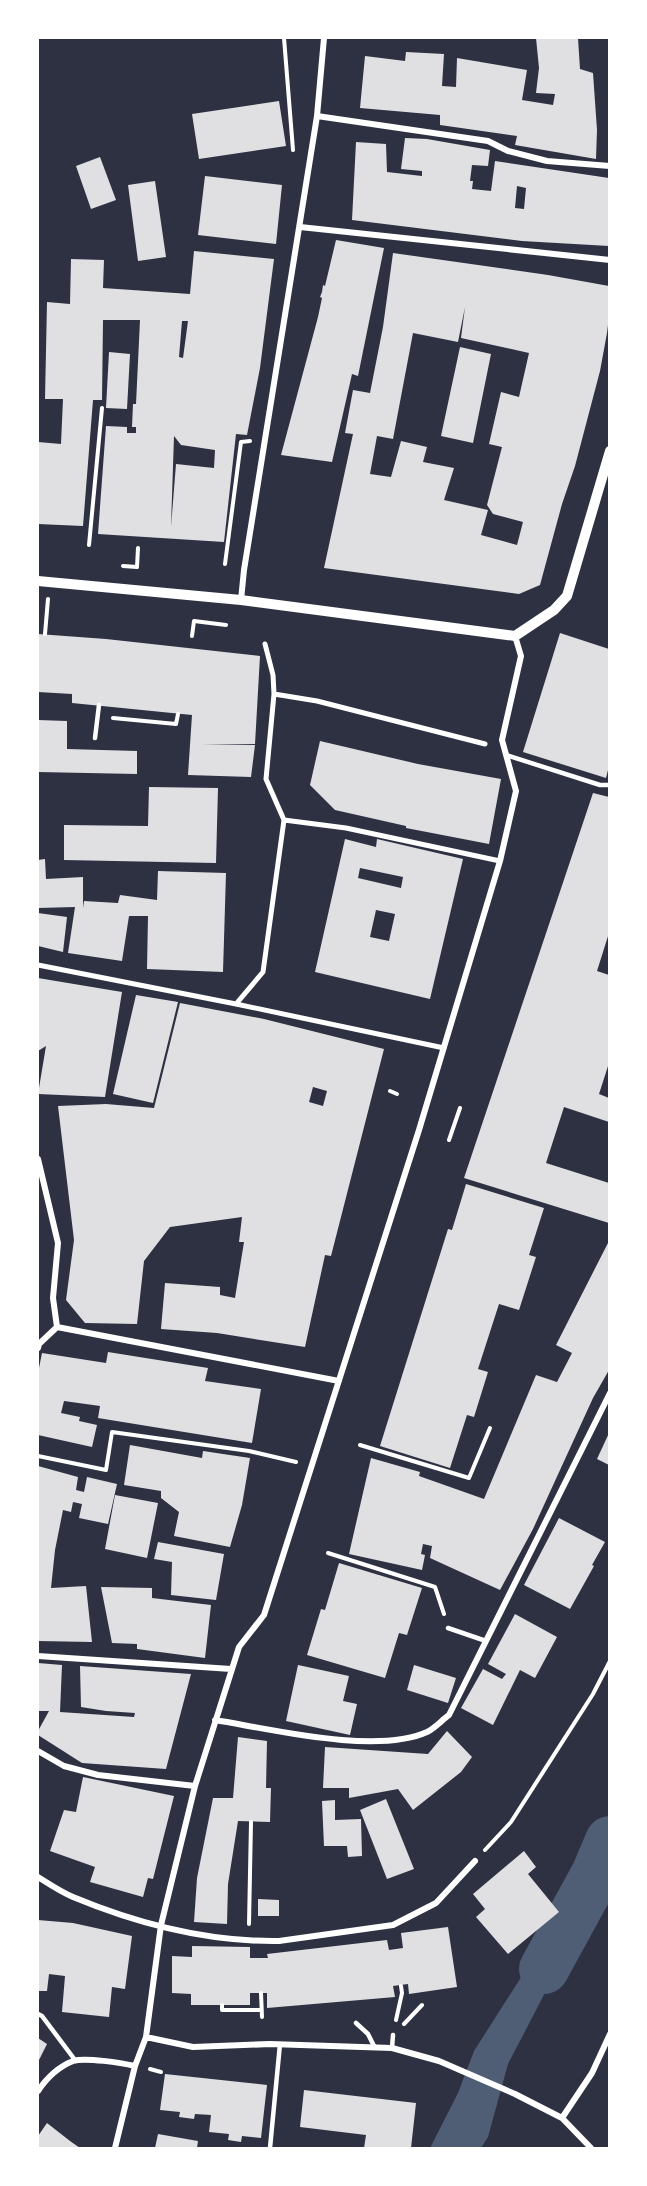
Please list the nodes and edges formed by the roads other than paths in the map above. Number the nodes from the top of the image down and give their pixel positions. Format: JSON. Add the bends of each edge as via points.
{"nodes":[{"id":1,"x":324,"y":38,"type":"edge"},
{"id":2,"x":317,"y":116,"type":"junction"},
{"id":3,"x":609,"y":166,"type":"edge"},
{"id":4,"x":300,"y":227,"type":"junction"},
{"id":5,"x":609,"y":260,"type":"edge"},
{"id":6,"x":609,"y":451,"type":"edge"},
{"id":7,"x":38,"y":581,"type":"edge"},
{"id":8,"x":241,"y":600,"type":"junction"},
{"id":9,"x":515,"y":636,"type":"junction"},
{"id":10,"x":265,"y":644,"type":"dead end"},
{"id":11,"x":274,"y":694,"type":"junction"},
{"id":12,"x":99,"y":705,"type":"dead end"},
{"id":13,"x":95,"y":738,"type":"dead end"},
{"id":14,"x":485,"y":744,"type":"dead end"},
{"id":15,"x":506,"y":754,"type":"junction"},
{"id":16,"x":609,"y":785,"type":"edge"},
{"id":17,"x":284,"y":820,"type":"junction"},
{"id":18,"x":500,"y":861,"type":"junction"},
{"id":19,"x":38,"y":965,"type":"edge"},
{"id":20,"x":236,"y":1004,"type":"junction"},
{"id":21,"x":444,"y":1048,"type":"junction"},
{"id":22,"x":38,"y":1159,"type":"edge"},
{"id":23,"x":57,"y":1327,"type":"junction"},
{"id":24,"x":38,"y":1348,"type":"edge"},
{"id":25,"x":339,"y":1382,"type":"junction"},
{"id":26,"x":609,"y":1393,"type":"edge"},
{"id":27,"x":448,"y":1628,"type":"road end"},
{"id":28,"x":486,"y":1641,"type":"junction"},
{"id":29,"x":38,"y":1656,"type":"edge"},
{"id":30,"x":231,"y":1669,"type":"junction"},
{"id":31,"x":215,"y":1720,"type":"junction"},
{"id":32,"x":38,"y":1751,"type":"edge"},
{"id":33,"x":195,"y":1786,"type":"junction"},
{"id":34,"x":475,"y":1861,"type":"road end"},
{"id":35,"x":38,"y":1877,"type":"edge"},
{"id":36,"x":161,"y":1925,"type":"junction"},
{"id":37,"x":38,"y":2014,"type":"edge"},
{"id":38,"x":356,"y":2023,"type":"dead end"},
{"id":39,"x":609,"y":2034,"type":"edge"},
{"id":40,"x":393,"y":2035,"type":"road end"},
{"id":41,"x":146,"y":2037,"type":"junction"},
{"id":42,"x":280,"y":2044,"type":"junction"},
{"id":43,"x":374,"y":2046,"type":"junction"},
{"id":44,"x":392,"y":2048,"type":"junction"},
{"id":45,"x":75,"y":2060,"type":"junction"},
{"id":46,"x":135,"y":2066,"type":"junction"},
{"id":47,"x":38,"y":2091,"type":"edge"},
{"id":48,"x":562,"y":2118,"type":"junction"},
{"id":49,"x":115,"y":2148,"type":"edge"},
{"id":50,"x":270,"y":2148,"type":"edge"},
{"id":51,"x":591,"y":2148,"type":"edge"}],
"edges":[{"from":1,"to":2,"type":"street"},
{"from":2,"to":3,"type":"street","via":[[488,141],[547,161]]},
{"from":2,"to":4,"type":"street"},
{"from":4,"to":5,"type":"street"},
{"from":4,"to":8,"type":"street"},
{"from":6,"to":9,"type":"street","via":[[567,596],[554,610]]},
{"from":7,"to":8,"type":"street"},
{"from":8,"to":9,"type":"street"},
{"from":9,"to":15,"type":"street","via":[[521,656],[502,740]]},
{"from":10,"to":11,"type":"street"},
{"from":11,"to":14,"type":"street","via":[[317,701]]},
{"from":11,"to":17,"type":"street","via":[[267,779]]},
{"from":12,"to":13,"type":"lane"},
{"from":15,"to":16,"type":"lane"},
{"from":15,"to":18,"type":"street","via":[[516,791]]},
{"from":17,"to":18,"type":"street","via":[[346,828]]},
{"from":17,"to":20,"type":"street","via":[[262,972]]},
{"from":18,"to":21,"type":"street"},
{"from":19,"to":20,"type":"street"},
{"from":20,"to":21,"type":"street"},
{"from":21,"to":25,"type":"street"},
{"from":22,"to":23,"type":"street","via":[[58,1243],[53,1298]]},
{"from":23,"to":24,"type":"street"},
{"from":23,"to":25,"type":"street"},
{"from":25,"to":30,"type":"street","via":[[264,1615],[239,1647]]},
{"from":26,"to":28,"type":"street"},
{"from":27,"to":28,"type":"lane"},
{"from":28,"to":31,"type":"street","via":[[449,1715],[429,1731],[405,1739],[351,1741]]},
{"from":29,"to":30,"type":"street"},
{"from":30,"to":31,"type":"street"},
{"from":31,"to":33,"type":"street"},
{"from":32,"to":33,"type":"street","via":[[64,1766],[98,1775]]},
{"from":33,"to":36,"type":"street"},
{"from":34,"to":36,"type":"street","via":[[436,1903],[393,1925],[279,1941],[180,1931]]},
{"from":35,"to":36,"type":"street","via":[[71,1897]]},
{"from":36,"to":41,"type":"street"},
{"from":37,"to":45,"type":"lane"},
{"from":38,"to":43,"type":"lane"},
{"from":39,"to":48,"type":"street","via":[[592,2073]]},
{"from":40,"to":44,"type":"lane"},
{"from":41,"to":42,"type":"street","via":[[193,2047]]},
{"from":41,"to":46,"type":"street"},
{"from":42,"to":43,"type":"street"},
{"from":42,"to":50,"type":"lane"},
{"from":43,"to":44,"type":"street"},
{"from":44,"to":48,"type":"street","via":[[439,2061]]},
{"from":45,"to":46,"type":"street"},
{"from":45,"to":47,"type":"street","via":[[47,2078]]},
{"from":46,"to":49,"type":"street"},
{"from":48,"to":51,"type":"street"}]}
